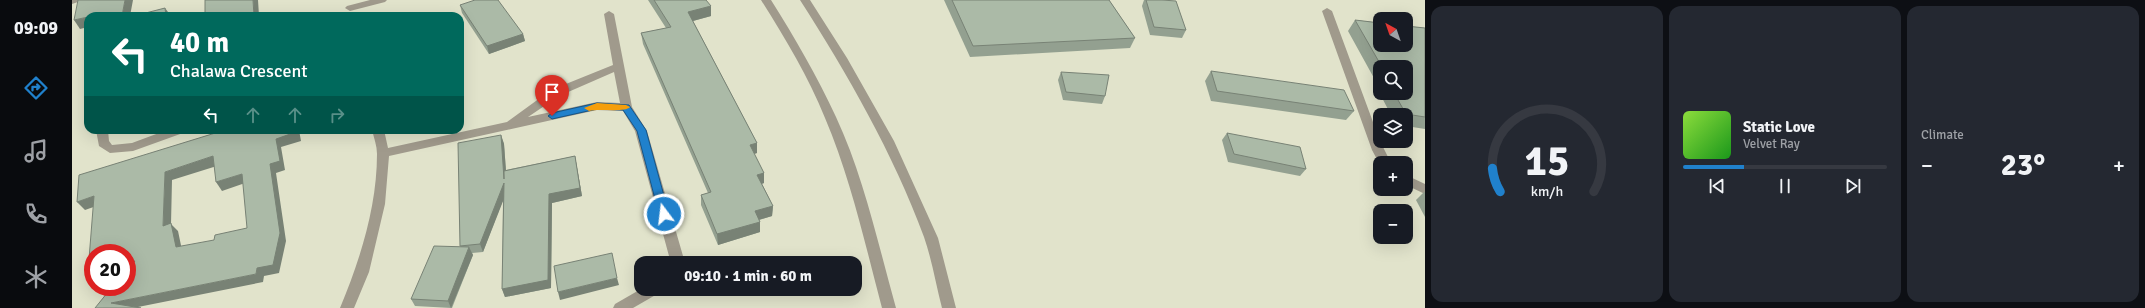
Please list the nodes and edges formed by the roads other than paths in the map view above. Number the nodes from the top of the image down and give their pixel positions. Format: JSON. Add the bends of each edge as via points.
{"nodes":[{"id":1,"x":78,"y":0,"type":"edge"},
{"id":2,"x":382,"y":0,"type":"edge"},
{"id":3,"x":766,"y":0,"type":"edge"},
{"id":4,"x":804,"y":0,"type":"edge"},
{"id":5,"x":72,"y":1,"type":"edge"},
{"id":6,"x":350,"y":8,"type":"edge"},
{"id":7,"x":1327,"y":11,"type":"dead end"},
{"id":8,"x":609,"y":14,"type":"dead end"},
{"id":9,"x":620,"y":66,"type":"junction"},
{"id":10,"x":626,"y":107,"type":"junction"},
{"id":11,"x":508,"y":126,"type":"junction"},
{"id":12,"x":102,"y":134,"type":"edge"},
{"id":13,"x":168,"y":134,"type":"edge"},
{"id":14,"x":379,"y":134,"type":"edge"},
{"id":15,"x":384,"y":153,"type":"junction"},
{"id":16,"x":1381,"y":156,"type":"edge"},
{"id":17,"x":1413,"y":183,"type":"edge"},
{"id":18,"x":1425,"y":189,"type":"edge"},
{"id":19,"x":676,"y":256,"type":"edge"},
{"id":20,"x":641,"y":296,"type":"edge"},
{"id":21,"x":346,"y":308,"type":"edge"},
{"id":22,"x":620,"y":308,"type":"edge"},
{"id":23,"x":888,"y":308,"type":"edge"},
{"id":24,"x":949,"y":308,"type":"edge"}],
"edges":[{"from":1,"to":5,"type":"street"},
{"from":2,"to":6,"type":"street"},
{"from":3,"to":23,"type":"street","via":[[802,58],[831,118],[857,190]]},
{"from":4,"to":24,"type":"street","via":[[842,58],[888,141],[931,238]]},
{"from":7,"to":16,"type":"street"},
{"from":8,"to":9,"type":"street"},
{"from":9,"to":10,"type":"street"},
{"from":9,"to":11,"type":"street","via":[[555,93]]},
{"from":10,"to":11,"type":"street","via":[[597,106]]},
{"from":10,"to":19,"type":"street","via":[[641,130]]},
{"from":11,"to":15,"type":"street"},
{"from":12,"to":13,"type":"street","via":[[103,143],[110,150],[132,147]]},
{"from":14,"to":15,"type":"street"},
{"from":15,"to":21,"type":"street","via":[[379,204],[362,272]]},
{"from":17,"to":18,"type":"street"},
{"from":20,"to":22,"type":"street"}]}
